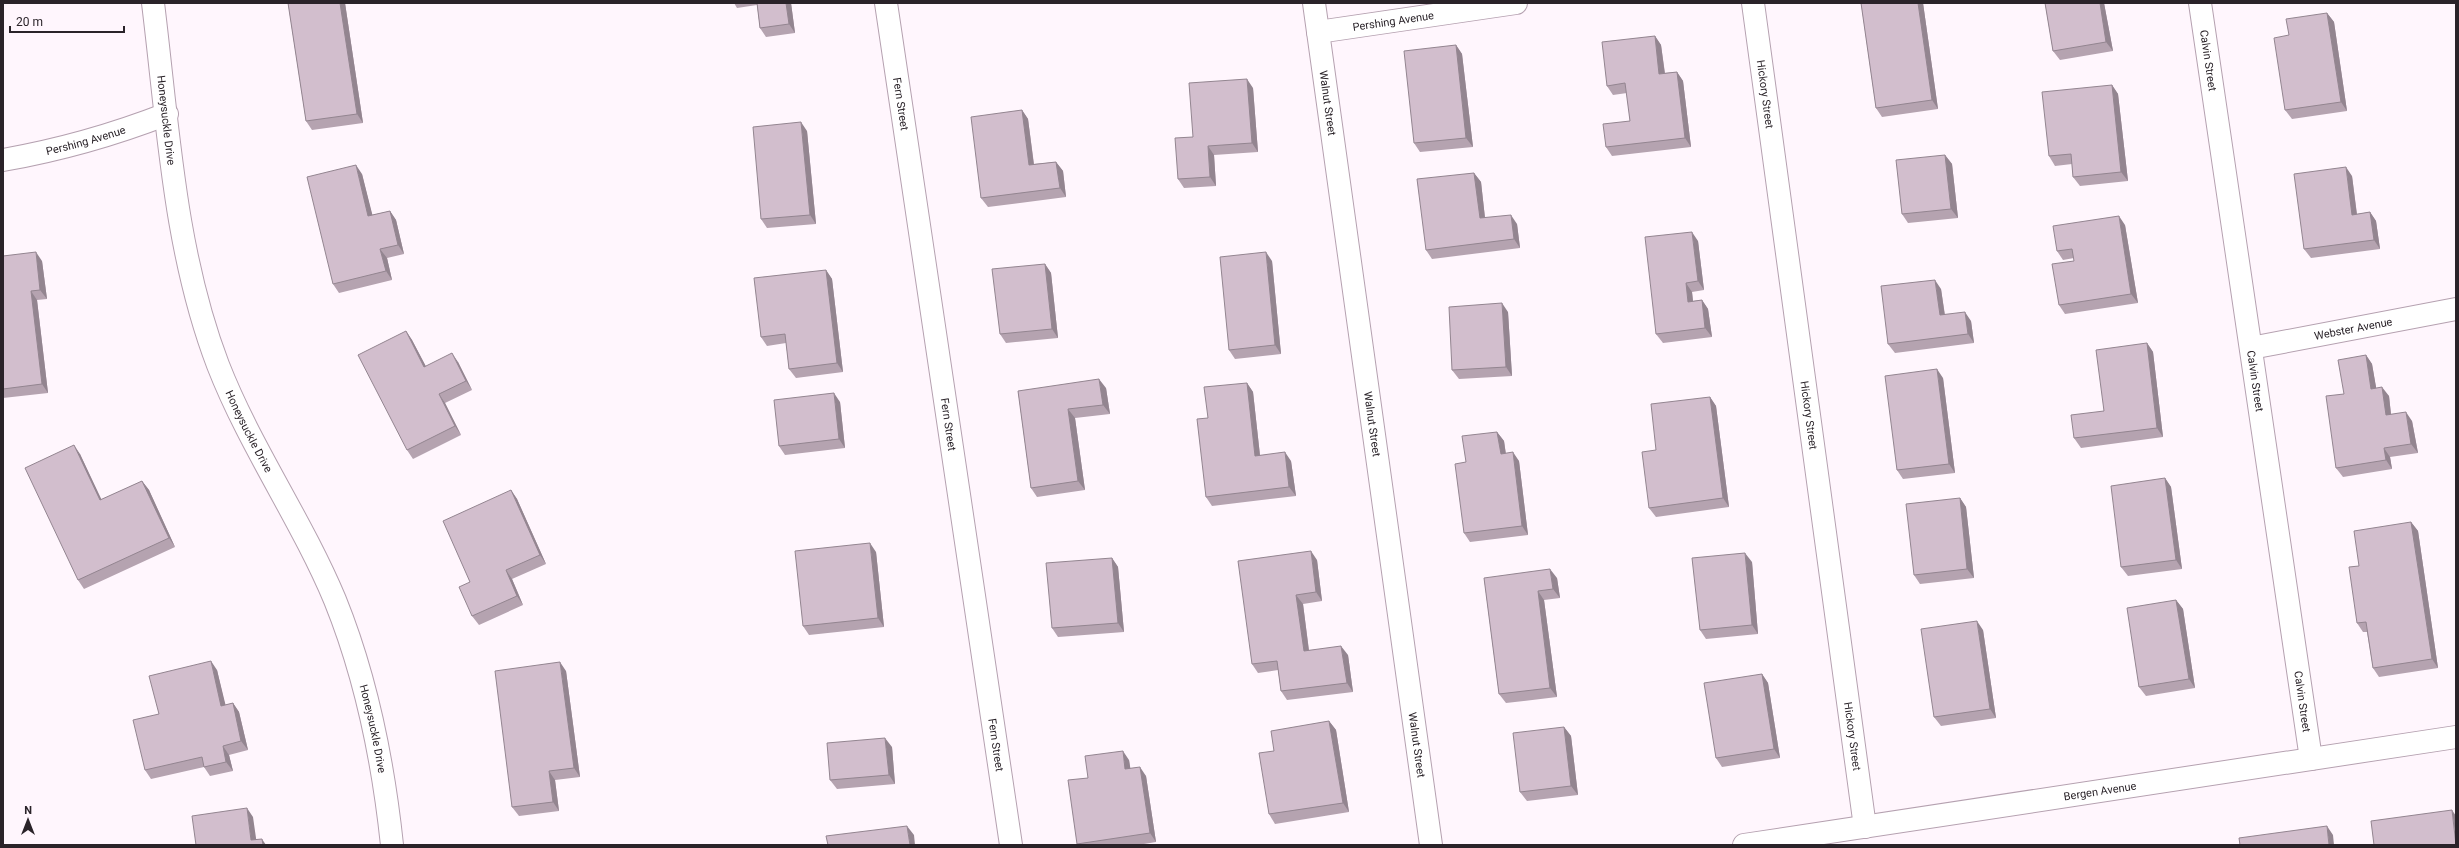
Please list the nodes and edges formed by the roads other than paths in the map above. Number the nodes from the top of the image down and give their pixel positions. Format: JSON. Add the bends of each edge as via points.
{"nodes":[{"id":1,"x":153,"y":3,"type":"edge"},
{"id":2,"x":886,"y":3,"type":"edge"},
{"id":3,"x":1314,"y":3,"type":"edge"},
{"id":4,"x":1516,"y":3,"type":"edge"},
{"id":5,"x":1753,"y":3,"type":"edge"},
{"id":6,"x":2200,"y":3,"type":"edge"},
{"id":7,"x":1318,"y":32,"type":"junction"},
{"id":8,"x":167,"y":114,"type":"junction"},
{"id":9,"x":3,"y":160,"type":"edge"},
{"id":10,"x":2456,"y":309,"type":"edge"},
{"id":11,"x":2251,"y":348,"type":"junction"},
{"id":12,"x":2456,"y":737,"type":"edge"},
{"id":13,"x":2311,"y":759,"type":"junction"},
{"id":14,"x":1865,"y":827,"type":"junction"},
{"id":15,"x":392,"y":845,"type":"edge"},
{"id":16,"x":1011,"y":845,"type":"edge"},
{"id":17,"x":1431,"y":845,"type":"edge"},
{"id":18,"x":1744,"y":845,"type":"edge"}],
"edges":[{"from":1,"to":8,"type":"street","name":"Honeysuckle Drive"},
{"from":2,"to":16,"type":"street","name":"Fern Street"},
{"from":3,"to":7,"type":"street","name":"Walnut Street"},
{"from":4,"to":7,"type":"street","name":"Pershing Avenue"},
{"from":5,"to":14,"type":"street","name":"Hickory Street"},
{"from":6,"to":11,"type":"street","name":"Calvin Street"},
{"from":7,"to":17,"type":"street","name":"Walnut Street"},
{"from":8,"to":9,"type":"street","name":"Pershing Avenue","via":[[124,131],[55,151]]},
{"from":8,"to":15,"type":"street","name":"Honeysuckle Drive","via":[[179,208],[192,281],[218,364],[248,432],[299,524],[335,600],[362,678],[384,774]]},
{"from":10,"to":11,"type":"street","name":"Webster Avenue"},
{"from":11,"to":13,"type":"street","name":"Calvin Street"},
{"from":12,"to":13,"type":"street","name":"Bergen Avenue"},
{"from":13,"to":14,"type":"street","name":"Bergen Avenue"},
{"from":14,"to":18,"type":"street","name":"Bergen Avenue"}]}
